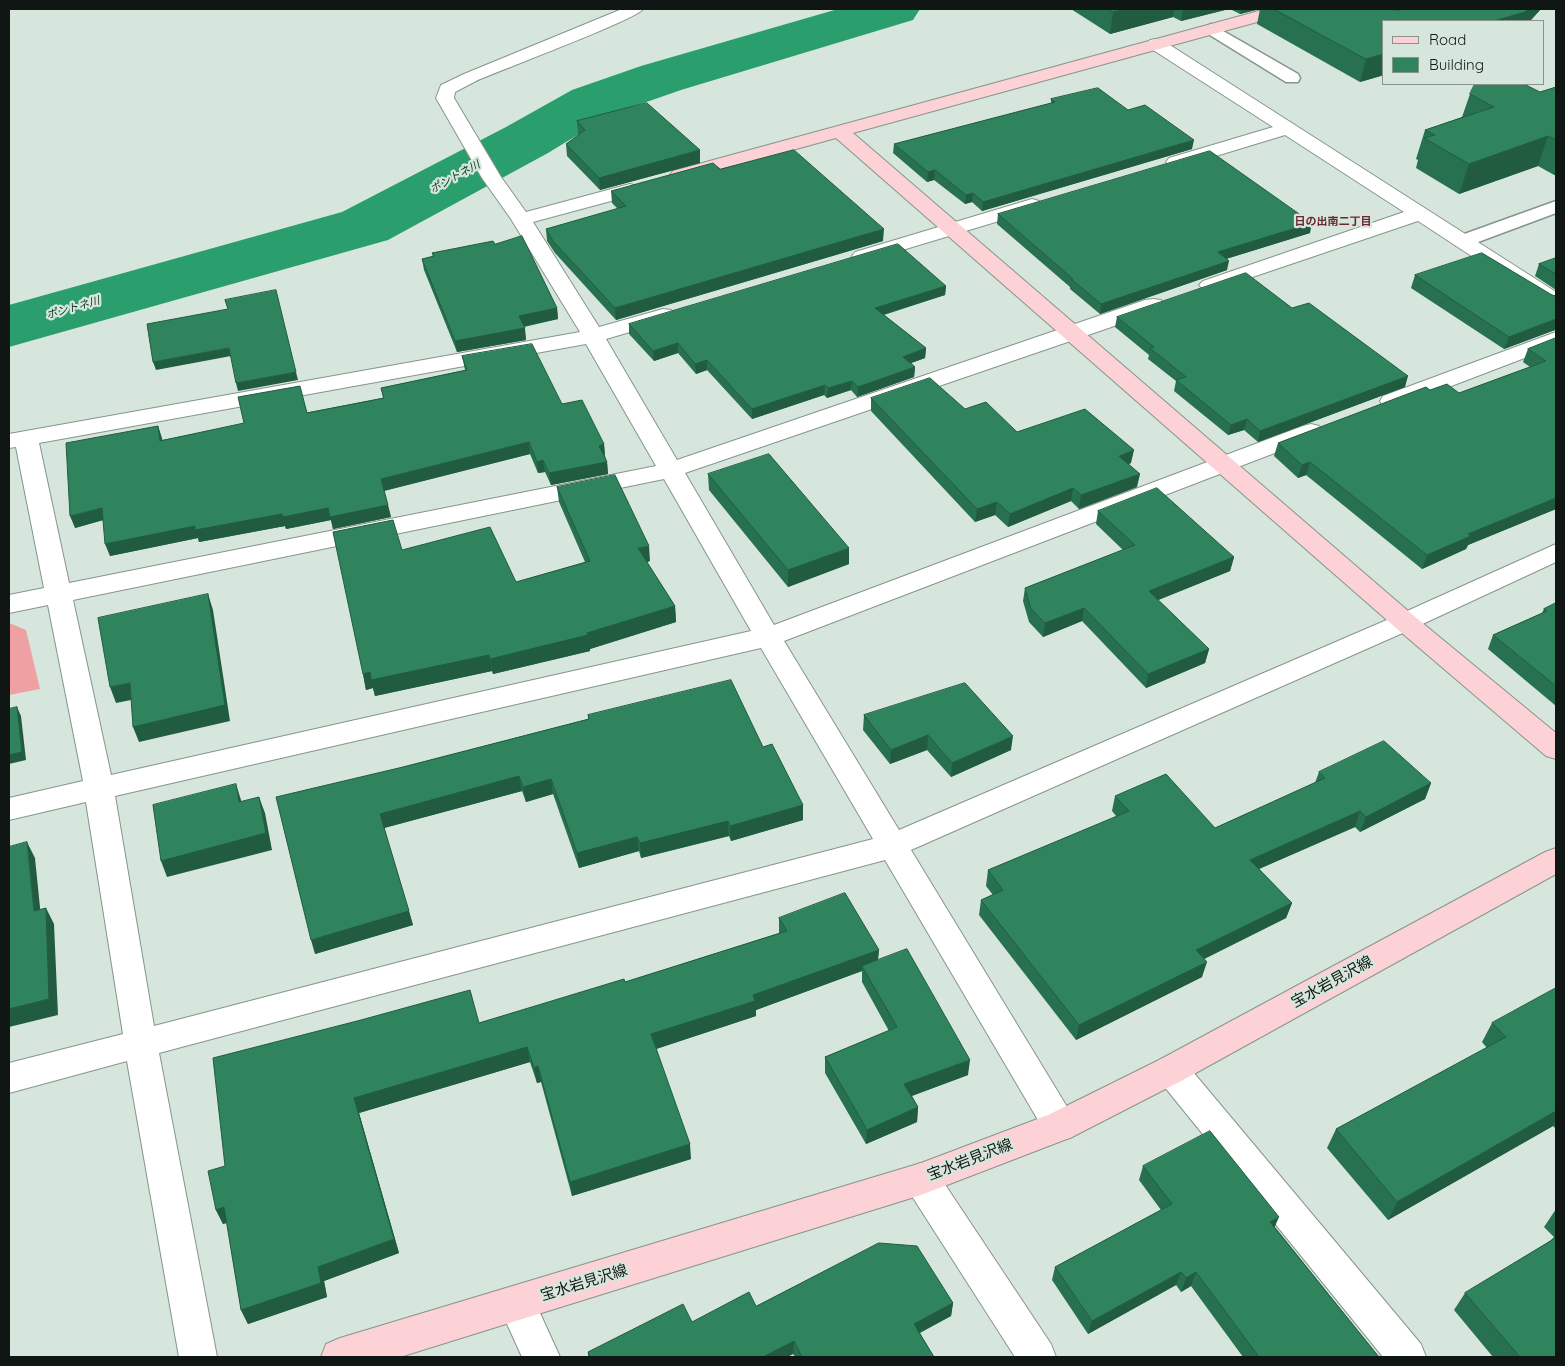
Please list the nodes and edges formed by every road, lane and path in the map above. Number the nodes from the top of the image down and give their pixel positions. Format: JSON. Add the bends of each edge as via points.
{"nodes":[{"id":1,"x":635,"y":9,"type":"edge"},
{"id":2,"x":1284,"y":9,"type":"edge"},
{"id":3,"x":1211,"y":29,"type":"junction"},
{"id":4,"x":1156,"y":44,"type":"junction"},
{"id":5,"x":1292,"y":78,"type":"dead end"},
{"id":6,"x":1287,"y":129,"type":"junction"},
{"id":7,"x":839,"y":131,"type":"junction"},
{"id":8,"x":1154,"y":169,"type":"edge"},
{"id":9,"x":668,"y":179,"type":"edge"},
{"id":10,"x":639,"y":187,"type":"edge"},
{"id":11,"x":1048,"y":200,"type":"edge"},
{"id":12,"x":1556,"y":207,"type":"edge"},
{"id":13,"x":1419,"y":214,"type":"junction"},
{"id":14,"x":521,"y":219,"type":"junction"},
{"id":15,"x":953,"y":229,"type":"junction"},
{"id":16,"x":1463,"y":241,"type":"junction"},
{"id":17,"x":839,"y":263,"type":"edge"},
{"id":18,"x":1556,"y":301,"type":"edge"},
{"id":19,"x":678,"y":311,"type":"edge"},
{"id":20,"x":1072,"y":333,"type":"junction"},
{"id":21,"x":593,"y":336,"type":"junction"},
{"id":22,"x":1556,"y":339,"type":"edge"},
{"id":23,"x":1372,"y":408,"type":"edge"},
{"id":24,"x":1335,"y":422,"type":"edge"},
{"id":25,"x":17,"y":439,"type":"edge"},
{"id":26,"x":1224,"y":464,"type":"junction"},
{"id":27,"x":671,"y":470,"type":"junction"},
{"id":28,"x":1556,"y":552,"type":"edge"},
{"id":29,"x":60,"y":594,"type":"junction"},
{"id":30,"x":9,"y":604,"type":"edge"},
{"id":31,"x":1406,"y":622,"type":"junction"},
{"id":32,"x":768,"y":637,"type":"junction"},
{"id":33,"x":1556,"y":749,"type":"edge"},
{"id":34,"x":99,"y":789,"type":"junction"},
{"id":35,"x":9,"y":809,"type":"edge"},
{"id":36,"x":892,"y":846,"type":"junction"},
{"id":37,"x":1556,"y":860,"type":"edge"},
{"id":38,"x":140,"y":1045,"type":"junction"},
{"id":39,"x":1171,"y":1070,"type":"junction"},
{"id":40,"x":9,"y":1078,"type":"edge"},
{"id":41,"x":1060,"y":1126,"type":"junction"},
{"id":42,"x":922,"y":1179,"type":"junction"},
{"id":43,"x":517,"y":1304,"type":"junction"},
{"id":44,"x":198,"y":1357,"type":"edge"},
{"id":45,"x":340,"y":1357,"type":"edge"},
{"id":46,"x":541,"y":1357,"type":"edge"},
{"id":47,"x":1036,"y":1357,"type":"edge"},
{"id":48,"x":1407,"y":1357,"type":"edge"}],
"edges":[{"from":1,"to":14,"type":"street","via":[[480,71],[447,89],[445,98],[468,139]]},
{"from":2,"to":3,"type":"street"},
{"from":3,"to":4,"type":"street"},
{"from":3,"to":5,"type":"lane"},
{"from":4,"to":6,"type":"street"},
{"from":4,"to":7,"type":"street"},
{"from":6,"to":8,"type":"street"},
{"from":6,"to":13,"type":"street"},
{"from":7,"to":9,"type":"street"},
{"from":7,"to":15,"type":"street"},
{"from":10,"to":14,"type":"street"},
{"from":11,"to":15,"type":"street"},
{"from":12,"to":16,"type":"lane"},
{"from":13,"to":16,"type":"street"},
{"from":13,"to":20,"type":"street"},
{"from":14,"to":21,"type":"street"},
{"from":15,"to":17,"type":"street"},
{"from":15,"to":20,"type":"street"},
{"from":16,"to":18,"type":"street"},
{"from":19,"to":21,"type":"street"},
{"from":20,"to":26,"type":"street"},
{"from":20,"to":27,"type":"street"},
{"from":21,"to":25,"type":"street"},
{"from":21,"to":27,"type":"street"},
{"from":22,"to":23,"type":"street"},
{"from":24,"to":26,"type":"street"},
{"from":25,"to":29,"type":"street"},
{"from":26,"to":31,"type":"street"},
{"from":26,"to":32,"type":"street"},
{"from":27,"to":29,"type":"street"},
{"from":27,"to":32,"type":"street"},
{"from":28,"to":31,"type":"street"},
{"from":29,"to":30,"type":"street"},
{"from":29,"to":34,"type":"street"},
{"from":31,"to":33,"type":"street"},
{"from":31,"to":36,"type":"street"},
{"from":32,"to":34,"type":"street"},
{"from":32,"to":36,"type":"street"},
{"from":34,"to":35,"type":"street"},
{"from":34,"to":38,"type":"street"},
{"from":36,"to":38,"type":"street"},
{"from":36,"to":41,"type":"street"},
{"from":37,"to":39,"type":"street","name":"宝水岩見沢線"},
{"from":38,"to":40,"type":"street"},
{"from":38,"to":44,"type":"street"},
{"from":39,"to":41,"type":"street","name":"宝水岩見沢線"},
{"from":39,"to":48,"type":"street"},
{"from":41,"to":42,"type":"street","name":"宝水岩見沢線"},
{"from":42,"to":43,"type":"street","name":"宝水岩見沢線"},
{"from":42,"to":47,"type":"street"},
{"from":43,"to":45,"type":"street","name":"宝水岩見沢線"},
{"from":43,"to":46,"type":"street"}]}
